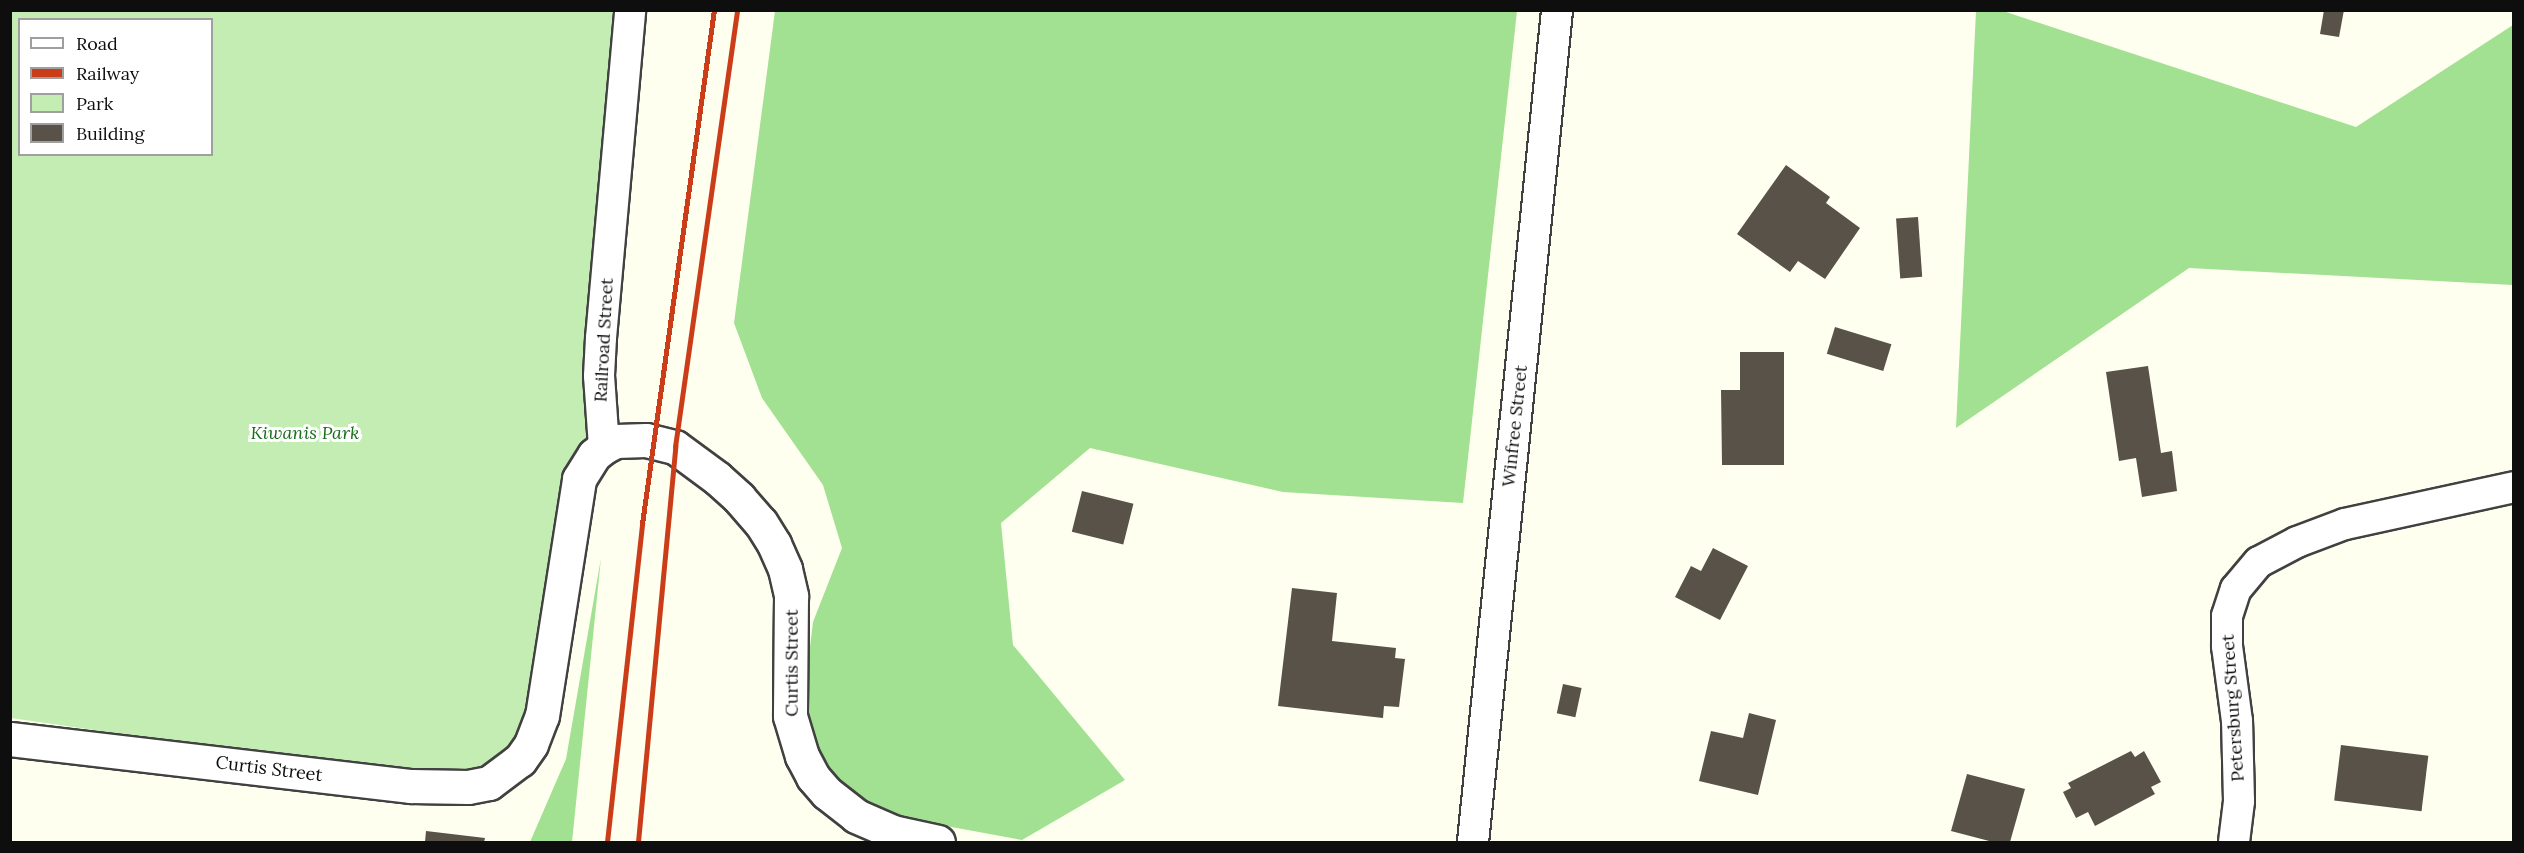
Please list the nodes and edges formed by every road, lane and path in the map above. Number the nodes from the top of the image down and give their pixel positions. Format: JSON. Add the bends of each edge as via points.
{"nodes":[{"id":1,"x":630,"y":10,"type":"edge"},
{"id":2,"x":1557,"y":10,"type":"edge"},
{"id":3,"x":604,"y":447,"type":"junction"},
{"id":4,"x":2514,"y":487,"type":"edge"},
{"id":5,"x":10,"y":739,"type":"edge"},
{"id":6,"x":938,"y":843,"type":"edge"},
{"id":7,"x":1473,"y":843,"type":"edge"},
{"id":8,"x":2234,"y":843,"type":"edge"}],
"edges":[{"from":1,"to":3,"type":"street","name":"Railroad Street","via":[[601,338],[599,376]]},
{"from":2,"to":7,"type":"street","name":"Winfree Street"},
{"from":3,"to":5,"type":"street","name":"Curtis Street","via":[[585,467],[577,486],[544,710],[531,744],[505,774],[480,786],[411,786]]},
{"from":3,"to":6,"type":"street","name":"Curtis Street","via":[[629,439],[675,447],[717,478],[754,514],[785,569],[791,596],[790,716],[813,777],[842,807],[865,821]]},
{"from":4,"to":8,"type":"street","name":"Petersburg Street","via":[[2345,524],[2259,562],[2236,589],[2227,616],[2237,721]]}]}
